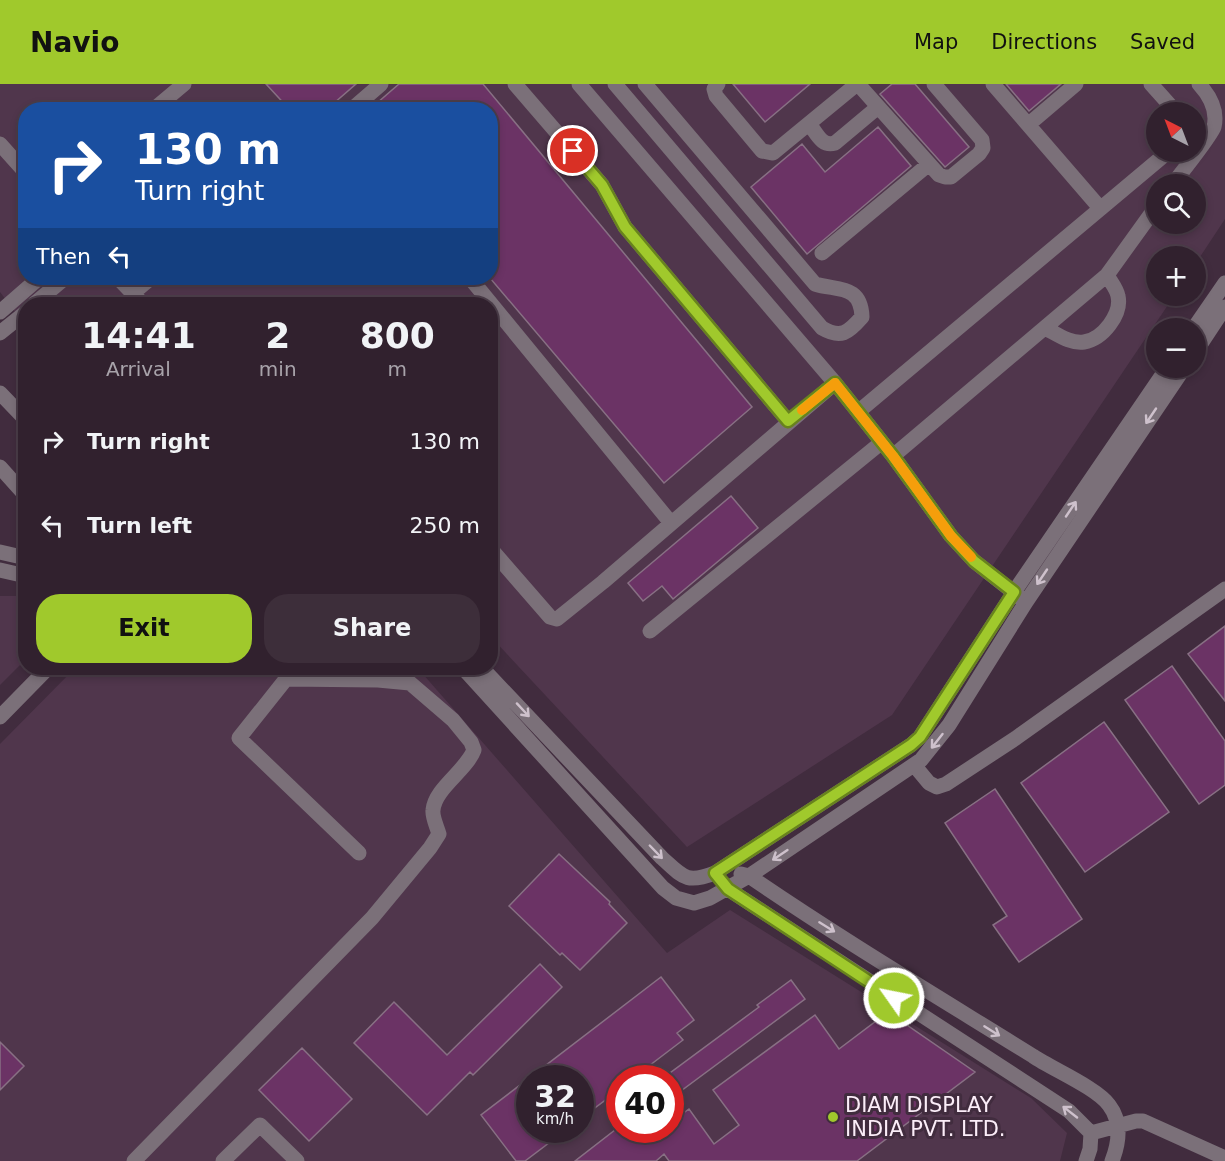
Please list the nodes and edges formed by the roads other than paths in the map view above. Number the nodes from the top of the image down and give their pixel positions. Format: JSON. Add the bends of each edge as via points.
{"nodes":[{"id":1,"x":184,"y":84,"type":"edge"},
{"id":2,"x":381,"y":84,"type":"edge"},
{"id":3,"x":515,"y":84,"type":"edge"},
{"id":4,"x":579,"y":84,"type":"edge"},
{"id":5,"x":718,"y":84,"type":"edge"},
{"id":6,"x":857,"y":84,"type":"edge"},
{"id":7,"x":934,"y":84,"type":"edge"},
{"id":8,"x":993,"y":84,"type":"edge"},
{"id":9,"x":1076,"y":84,"type":"edge"},
{"id":10,"x":1151,"y":84,"type":"edge"},
{"id":11,"x":1199,"y":84,"type":"edge"},
{"id":12,"x":614,"y":85,"type":"edge"},
{"id":13,"x":649,"y":89,"type":"edge"},
{"id":14,"x":163,"y":102,"type":"edge"},
{"id":15,"x":360,"y":102,"type":"edge"},
{"id":16,"x":1167,"y":102,"type":"edge"},
{"id":17,"x":878,"y":107,"type":"junction"},
{"id":18,"x":635,"y":108,"type":"junction"},
{"id":19,"x":1029,"y":124,"type":"junction"},
{"id":20,"x":810,"y":125,"type":"junction"},
{"id":21,"x":0,"y":144,"type":"edge"},
{"id":22,"x":1156,"y":162,"type":"edge"},
{"id":23,"x":18,"y":164,"type":"edge"},
{"id":24,"x":929,"y":164,"type":"junction"},
{"id":25,"x":1180,"y":174,"type":"edge"},
{"id":26,"x":1100,"y":208,"type":"junction"},
{"id":27,"x":1146,"y":221,"type":"edge"},
{"id":28,"x":822,"y":253,"type":"dead end"},
{"id":29,"x":1107,"y":275,"type":"junction"},
{"id":30,"x":1225,"y":283,"type":"edge"},
{"id":31,"x":31,"y":285,"type":"edge"},
{"id":32,"x":57,"y":285,"type":"edge"},
{"id":33,"x":126,"y":285,"type":"edge"},
{"id":34,"x":142,"y":285,"type":"edge"},
{"id":35,"x":476,"y":285,"type":"edge"},
{"id":36,"x":133,"y":292,"type":"junction"},
{"id":37,"x":42,"y":297,"type":"edge"},
{"id":38,"x":138,"y":297,"type":"edge"},
{"id":39,"x":486,"y":297,"type":"edge"},
{"id":40,"x":1225,"y":307,"type":"edge"},
{"id":41,"x":0,"y":312,"type":"edge"},
{"id":42,"x":498,"y":312,"type":"edge"},
{"id":43,"x":18,"y":318,"type":"edge"},
{"id":44,"x":1205,"y":318,"type":"edge"},
{"id":45,"x":1206,"y":322,"type":"edge"},
{"id":46,"x":1045,"y":328,"type":"junction"},
{"id":47,"x":0,"y":333,"type":"edge"},
{"id":48,"x":1161,"y":378,"type":"edge"},
{"id":49,"x":1177,"y":378,"type":"edge"},
{"id":50,"x":835,"y":383,"type":"junction"},
{"id":51,"x":0,"y":393,"type":"edge"},
{"id":52,"x":18,"y":412,"type":"edge"},
{"id":53,"x":858,"y":412,"type":"junction"},
{"id":54,"x":788,"y":421,"type":"junction"},
{"id":55,"x":882,"y":442,"type":"junction"},
{"id":56,"x":893,"y":456,"type":"junction"},
{"id":57,"x":0,"y":467,"type":"edge"},
{"id":58,"x":18,"y":487,"type":"edge"},
{"id":59,"x":671,"y":524,"type":"junction"},
{"id":60,"x":0,"y":552,"type":"edge"},
{"id":61,"x":18,"y":556,"type":"edge"},
{"id":62,"x":498,"y":557,"type":"edge"},
{"id":63,"x":0,"y":570,"type":"edge"},
{"id":64,"x":18,"y":574,"type":"edge"},
{"id":65,"x":1225,"y":589,"type":"edge"},
{"id":66,"x":1020,"y":597,"type":"junction"},
{"id":67,"x":650,"y":631,"type":"dead end"},
{"id":68,"x":41,"y":675,"type":"edge"},
{"id":69,"x":469,"y":675,"type":"edge"},
{"id":70,"x":489,"y":675,"type":"edge"},
{"id":71,"x":0,"y":717,"type":"edge"},
{"id":72,"x":914,"y":765,"type":"junction"},
{"id":73,"x":359,"y":853,"type":"dead end"},
{"id":74,"x":718,"y":871,"type":"junction"},
{"id":75,"x":749,"y":876,"type":"junction"},
{"id":76,"x":728,"y":889,"type":"junction"},
{"id":77,"x":1118,"y":1127,"type":"junction"},
{"id":78,"x":1090,"y":1133,"type":"junction"},
{"id":79,"x":1225,"y":1158,"type":"edge"},
{"id":80,"x":134,"y":1161,"type":"edge"},
{"id":81,"x":223,"y":1161,"type":"edge"},
{"id":82,"x":297,"y":1161,"type":"edge"},
{"id":83,"x":1086,"y":1161,"type":"edge"},
{"id":84,"x":1112,"y":1161,"type":"edge"}],
"edges":[{"from":1,"to":14,"type":"street"},
{"from":2,"to":15,"type":"street"},
{"from":3,"to":54,"type":"street","via":[[602,185],[625,227]]},
{"from":4,"to":50,"type":"street"},
{"from":5,"to":20,"type":"street","via":[[714,88],[716,96],[762,151],[773,153]]},
{"from":6,"to":17,"type":"street"},
{"from":6,"to":20,"type":"street"},
{"from":7,"to":24,"type":"street","via":[[982,140],[983,148],[951,177],[939,175]]},
{"from":8,"to":19,"type":"street"},
{"from":9,"to":19,"type":"street"},
{"from":10,"to":16,"type":"street"},
{"from":11,"to":25,"type":"street","via":[[1214,107],[1214,128]]},
{"from":12,"to":18,"type":"street"},
{"from":13,"to":18,"type":"street"},
{"from":13,"to":18,"type":"street","via":[[814,284],[842,287],[853,294],[861,305],[862,316],[853,327],[843,334],[832,334],[822,328]]},
{"from":17,"to":20,"type":"street","via":[[829,145]]},
{"from":17,"to":24,"type":"street"},
{"from":19,"to":26,"type":"street"},
{"from":21,"to":23,"type":"street"},
{"from":22,"to":26,"type":"street"},
{"from":24,"to":28,"type":"street"},
{"from":26,"to":53,"type":"street"},
{"from":27,"to":29,"type":"street"},
{"from":29,"to":46,"type":"street"},
{"from":29,"to":46,"type":"street","via":[[1118,295],[1118,312],[1094,339],[1068,340]]},
{"from":30,"to":44,"type":"street"},
{"from":31,"to":41,"type":"street"},
{"from":32,"to":37,"type":"street"},
{"from":33,"to":36,"type":"street"},
{"from":34,"to":36,"type":"street"},
{"from":35,"to":39,"type":"street"},
{"from":36,"to":38,"type":"street"},
{"from":40,"to":45,"type":"street"},
{"from":42,"to":59,"type":"street"},
{"from":43,"to":47,"type":"street"},
{"from":46,"to":56,"type":"street"},
{"from":66,"to":48,"type":"street","one_way":true},
{"from":49,"to":66,"type":"street","one_way":true},
{"from":50,"to":53,"type":"street"},
{"from":50,"to":54,"type":"street"},
{"from":51,"to":52,"type":"street"},
{"from":53,"to":55,"type":"street"},
{"from":54,"to":59,"type":"street"},
{"from":55,"to":56,"type":"street"},
{"from":55,"to":67,"type":"street"},
{"from":56,"to":66,"type":"street","via":[[951,536],[974,561]]},
{"from":57,"to":58,"type":"street"},
{"from":59,"to":62,"type":"street","via":[[557,619],[550,617]]},
{"from":60,"to":61,"type":"street"},
{"from":63,"to":64,"type":"street"},
{"from":65,"to":72,"type":"street","via":[[946,784],[937,787],[929,783]]},
{"from":66,"to":72,"type":"street","one_way":true,"via":[[949,725]]},
{"from":66,"to":74,"type":"street","via":[[920,737]]},
{"from":68,"to":71,"type":"street"},
{"from":69,"to":76,"type":"street","via":[[663,888],[676,898],[693,903]]},
{"from":70,"to":74,"type":"street","one_way":true,"via":[[684,878],[700,879]]},
{"from":72,"to":75,"type":"street","one_way":true},
{"from":73,"to":80,"type":"street","via":[[239,738],[286,679],[410,683],[453,720],[471,742],[471,760],[440,793],[433,810],[439,834],[409,874],[372,918]]},
{"from":74,"to":75,"type":"street"},
{"from":74,"to":76,"type":"street"},
{"from":75,"to":76,"type":"street"},
{"from":75,"to":77,"type":"street","one_way":true,"via":[[1092,1090],[1110,1105]]},
{"from":78,"to":76,"type":"street","one_way":true,"via":[[1069,1111]]},
{"from":77,"to":78,"type":"street"},
{"from":77,"to":79,"type":"street","via":[[1143,1121]]},
{"from":77,"to":84,"type":"street"},
{"from":78,"to":83,"type":"street"},
{"from":81,"to":82,"type":"street","via":[[260,1125]]}]}
